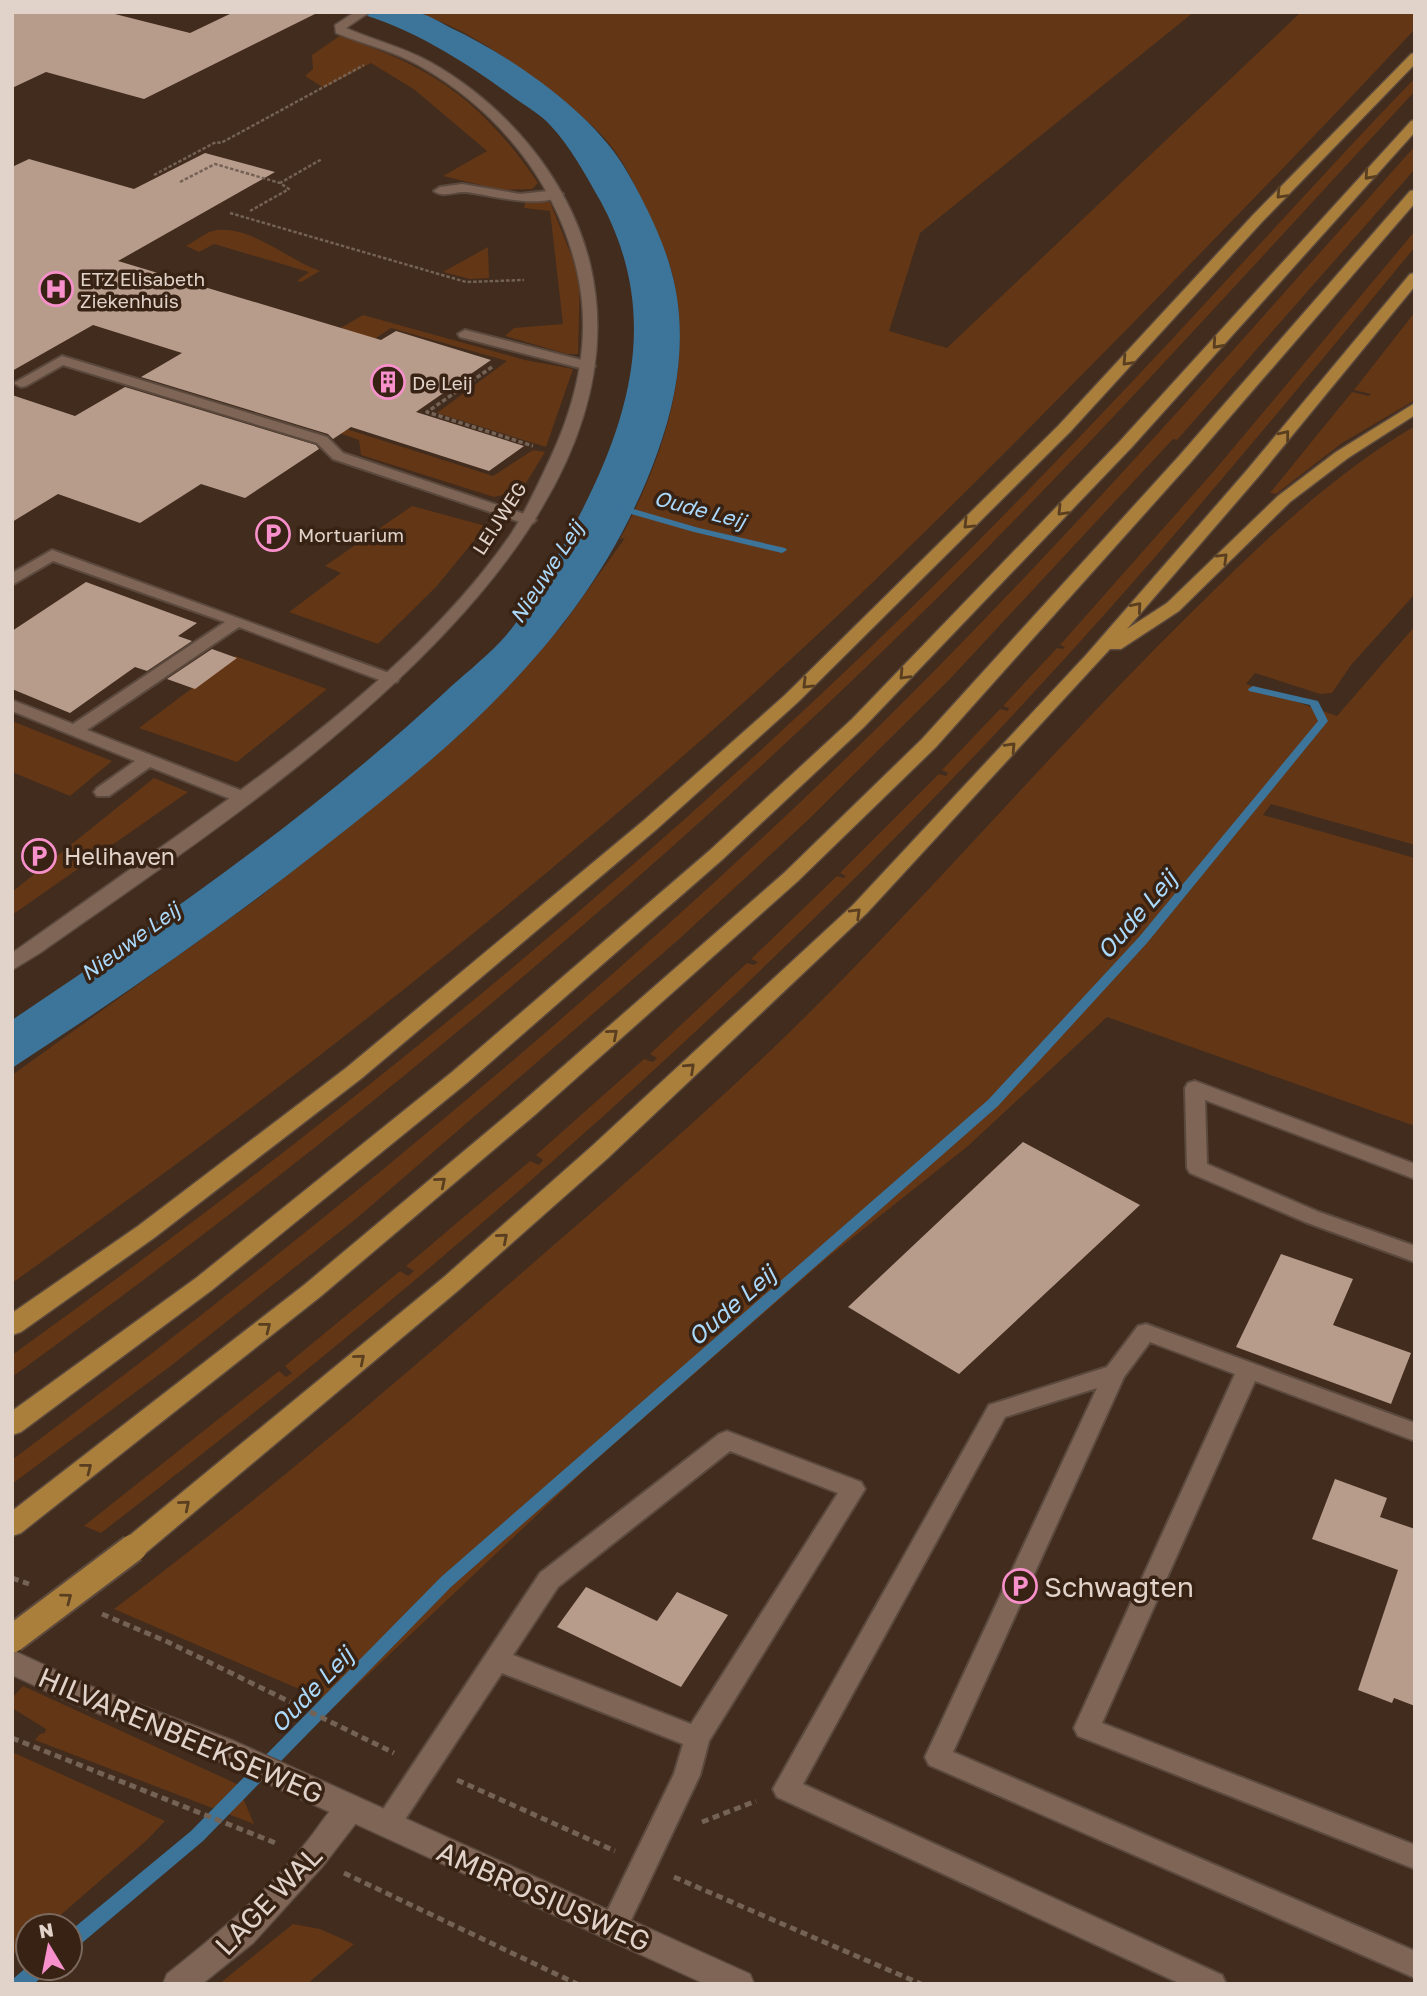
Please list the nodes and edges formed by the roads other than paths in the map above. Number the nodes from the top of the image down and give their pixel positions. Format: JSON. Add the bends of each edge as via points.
{"nodes":[{"id":1,"x":363,"y":12,"type":"edge"},
{"id":2,"x":1415,"y":57,"type":"edge"},
{"id":3,"x":1415,"y":124,"type":"edge"},
{"id":4,"x":440,"y":191,"type":"dead end"},
{"id":5,"x":557,"y":194,"type":"junction"},
{"id":6,"x":1415,"y":194,"type":"edge"},
{"id":7,"x":1415,"y":276,"type":"edge"},
{"id":8,"x":465,"y":334,"type":"dead end"},
{"id":9,"x":588,"y":366,"type":"junction"},
{"id":10,"x":21,"y":383,"type":"dead end"},
{"id":11,"x":1415,"y":408,"type":"edge"},
{"id":12,"x":528,"y":520,"type":"junction"},
{"id":13,"x":12,"y":580,"type":"edge"},
{"id":14,"x":237,"y":621,"type":"junction"},
{"id":15,"x":1092,"y":659,"type":"junction"},
{"id":16,"x":391,"y":679,"type":"junction"},
{"id":17,"x":12,"y":705,"type":"edge"},
{"id":18,"x":74,"y":731,"type":"junction"},
{"id":19,"x":147,"y":761,"type":"junction"},
{"id":20,"x":103,"y":792,"type":"dead end"},
{"id":21,"x":244,"y":798,"type":"junction"},
{"id":22,"x":12,"y":962,"type":"edge"},
{"id":23,"x":1415,"y":1172,"type":"edge"},
{"id":24,"x":1415,"y":1254,"type":"edge"},
{"id":25,"x":12,"y":1326,"type":"edge"},
{"id":26,"x":1248,"y":1371,"type":"junction"},
{"id":27,"x":1115,"y":1373,"type":"junction"},
{"id":28,"x":12,"y":1425,"type":"edge"},
{"id":29,"x":1415,"y":1432,"type":"edge"},
{"id":30,"x":12,"y":1526,"type":"edge"},
{"id":31,"x":12,"y":1639,"type":"edge"},
{"id":32,"x":497,"y":1660,"type":"junction"},
{"id":33,"x":12,"y":1662,"type":"edge"},
{"id":34,"x":696,"y":1738,"type":"junction"},
{"id":35,"x":350,"y":1809,"type":"junction"},
{"id":36,"x":387,"y":1825,"type":"junction"},
{"id":37,"x":1415,"y":1857,"type":"edge"},
{"id":38,"x":613,"y":1928,"type":"junction"},
{"id":39,"x":1415,"y":1965,"type":"edge"},
{"id":40,"x":178,"y":1984,"type":"edge"},
{"id":41,"x":739,"y":1984,"type":"edge"},
{"id":42,"x":1212,"y":1984,"type":"edge"}],
"edges":[{"from":1,"to":5,"type":"street","name":"LEIJWEG","via":[[340,30],[405,54],[449,80],[522,145]]},
{"from":2,"to":25,"type":"highway","one_way":true,"via":[[1257,219],[1064,429],[791,699],[650,825],[354,1073],[146,1232]]},
{"from":3,"to":28,"type":"highway","one_way":true,"via":[[1126,444],[828,751],[716,855],[460,1077],[204,1284]]},
{"from":4,"to":5,"type":"lane","via":[[462,188],[520,198]]},
{"from":5,"to":9,"type":"street","name":"LEIJWEG","via":[[571,221],[588,280]]},
{"from":30,"to":6,"type":"highway","one_way":true,"via":[[322,1282],[528,1110],[791,877],[929,743]]},
{"from":15,"to":7,"type":"highway","one_way":true},
{"from":8,"to":9,"type":"lane"},
{"from":9,"to":12,"type":"street","name":"LEIJWEG","via":[[573,426]]},
{"from":10,"to":12,"type":"lane","via":[[62,360],[322,440],[338,456]]},
{"from":15,"to":11,"type":"highway","one_way":true,"via":[[1173,607],[1284,499]]},
{"from":12,"to":16,"type":"street","name":"LEIJWEG","via":[[445,625]]},
{"from":13,"to":14,"type":"lane","via":[[52,555]]},
{"from":14,"to":16,"type":"lane"},
{"from":14,"to":18,"type":"lane"},
{"from":31,"to":15,"type":"highway","one_way":true,"bridge":true,"via":[[133,1548],[452,1283],[600,1152],[860,909]]},
{"from":16,"to":21,"type":"street","name":"LEIJWEG"},
{"from":17,"to":18,"type":"lane"},
{"from":18,"to":19,"type":"lane"},
{"from":19,"to":20,"type":"lane"},
{"from":19,"to":21,"type":"lane"},
{"from":21,"to":22,"type":"street","name":"LEIJWEG"},
{"from":23,"to":24,"type":"lane","via":[[1195,1088],[1197,1168]]},
{"from":26,"to":27,"type":"lane","via":[[1146,1332]]},
{"from":26,"to":29,"type":"lane"},
{"from":26,"to":37,"type":"lane","via":[[1087,1728]]},
{"from":27,"to":39,"type":"lane","via":[[938,1757]]},
{"from":27,"to":42,"type":"lane","via":[[997,1411],[786,1788]]},
{"from":32,"to":34,"type":"lane"},
{"from":32,"to":34,"type":"lane","via":[[549,1580],[727,1440],[853,1489]]},
{"from":32,"to":36,"type":"lane"},
{"from":33,"to":35,"type":"street","name":"HILVARENBEEKSEWEG","via":[[224,1750]]},
{"from":34,"to":38,"type":"lane","via":[[687,1775]]},
{"from":35,"to":36,"type":"street","name":"AMBROSIUSWEG"},
{"from":35,"to":40,"type":"street","name":"LAGE WAL","via":[[312,1858],[242,1933]]},
{"from":36,"to":38,"type":"street","name":"AMBROSIUSWEG"},
{"from":38,"to":41,"type":"street","name":"AMBROSIUSWEG"}]}
